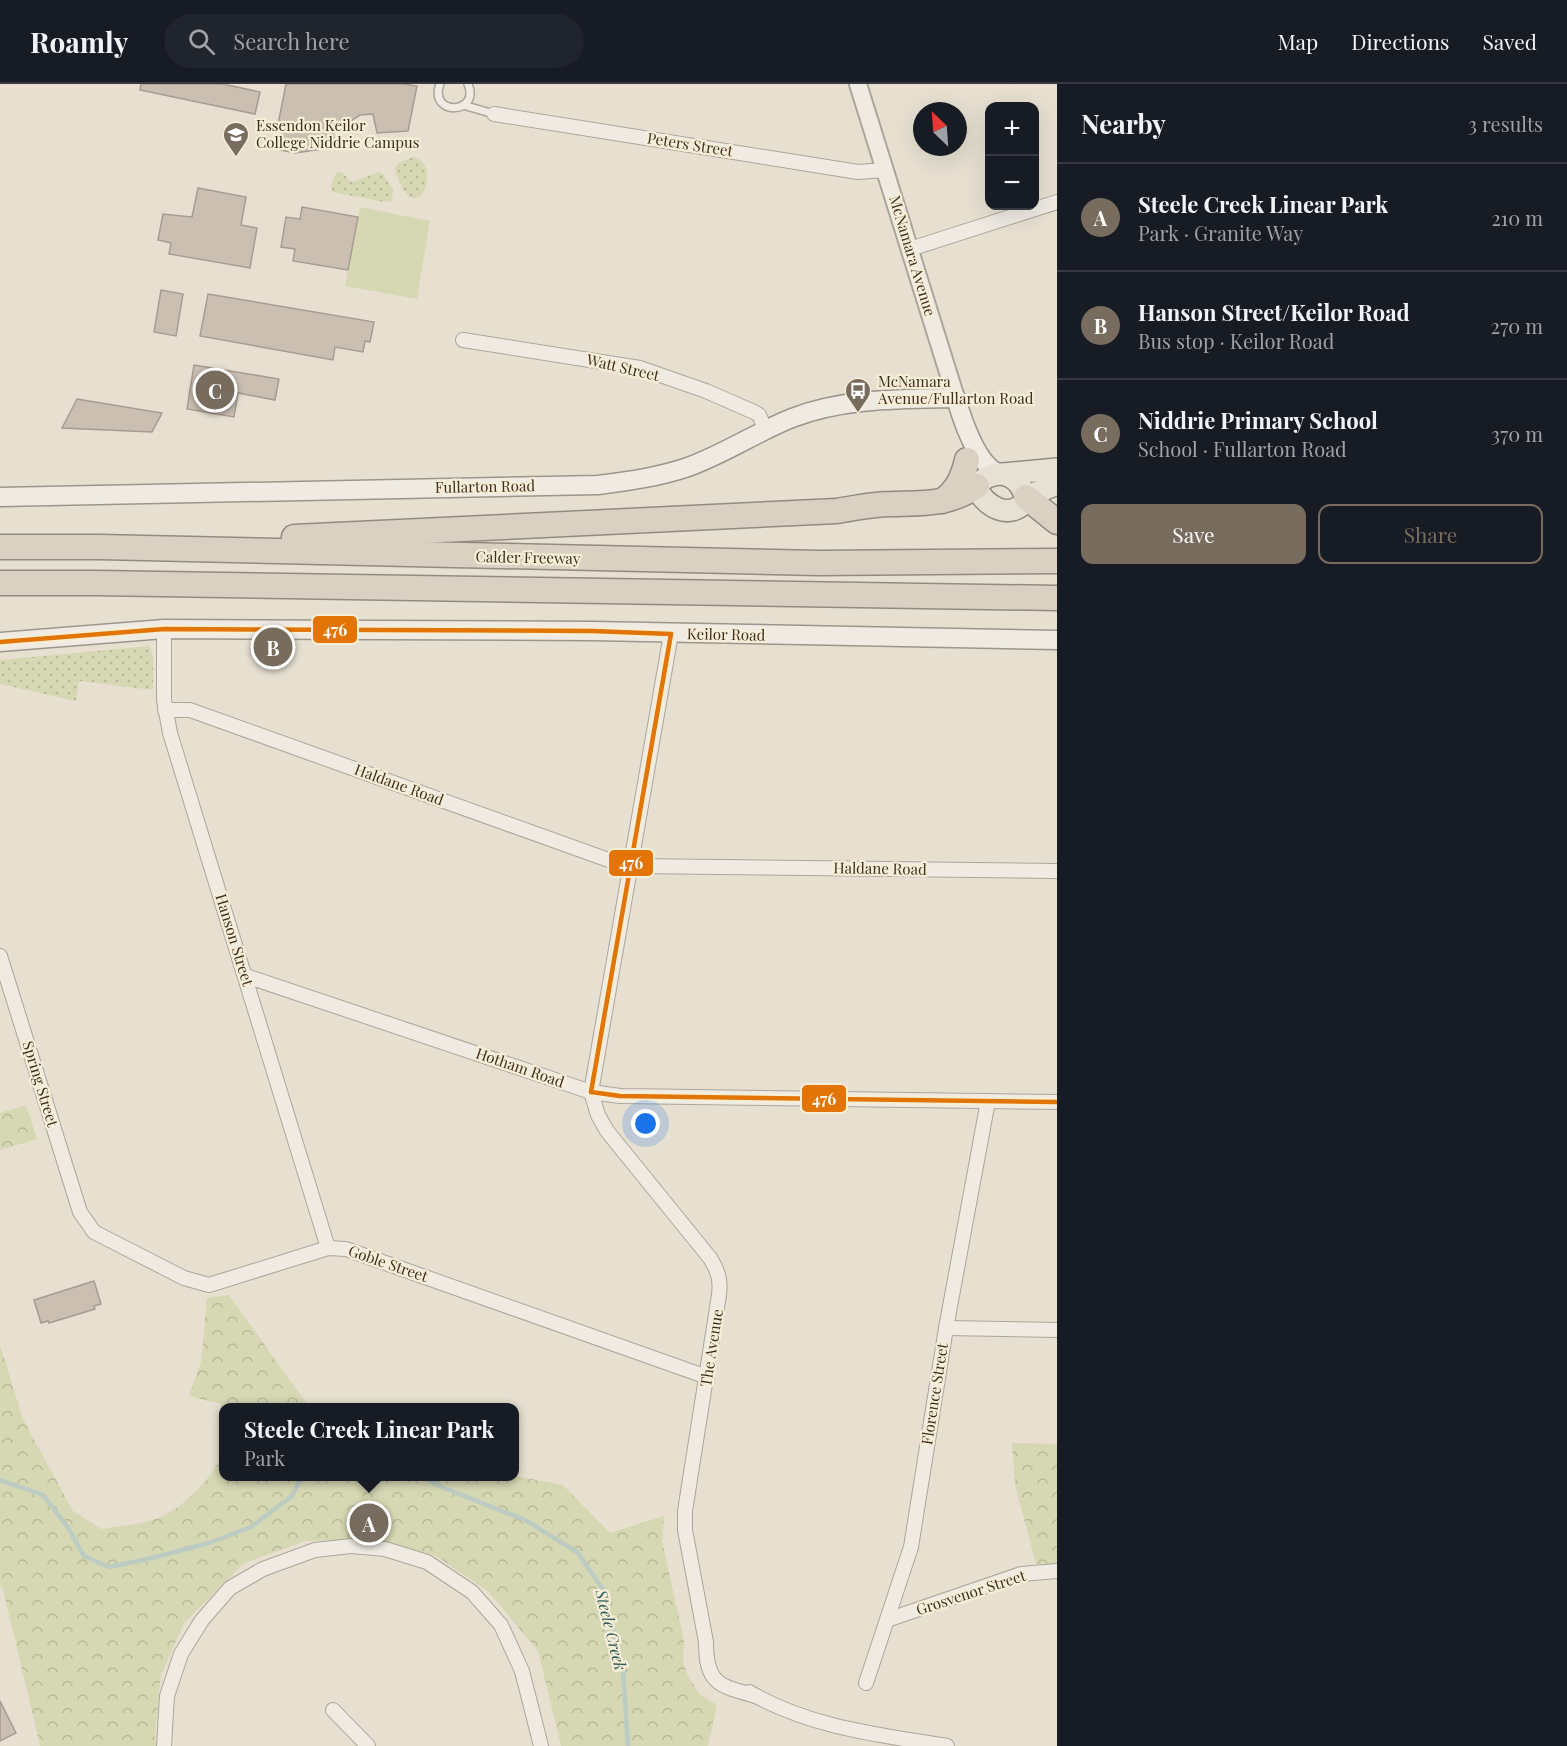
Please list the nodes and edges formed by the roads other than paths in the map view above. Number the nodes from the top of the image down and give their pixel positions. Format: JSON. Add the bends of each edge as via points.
{"nodes":[{"id":1,"x":440,"y":84,"type":"edge"},
{"id":2,"x":468,"y":84,"type":"edge"},
{"id":3,"x":858,"y":84,"type":"edge"},
{"id":4,"x":463,"y":105,"type":"junction"},
{"id":5,"x":494,"y":114,"type":"joint"},
{"id":6,"x":885,"y":170,"type":"junction"},
{"id":7,"x":1057,"y":202,"type":"edge"},
{"id":8,"x":910,"y":249,"type":"junction"},
{"id":9,"x":463,"y":340,"type":"dead end"},
{"id":10,"x":956,"y":398,"type":"junction"},
{"id":11,"x":965,"y":427,"type":"junction"},
{"id":12,"x":766,"y":431,"type":"junction"},
{"id":13,"x":968,"y":460,"type":"junction"},
{"id":14,"x":1056,"y":472,"type":"edge"},
{"id":15,"x":1001,"y":474,"type":"junction"},
{"id":16,"x":976,"y":486,"type":"junction"},
{"id":17,"x":0,"y":497,"type":"edge"},
{"id":18,"x":1026,"y":497,"type":"junction"},
{"id":19,"x":939,"y":502,"type":"junction"},
{"id":20,"x":1057,"y":522,"type":"edge"},
{"id":21,"x":0,"y":547,"type":"edge"},
{"id":22,"x":100,"y":547,"type":"junction"},
{"id":23,"x":1057,"y":561,"type":"edge"},
{"id":24,"x":0,"y":584,"type":"edge"},
{"id":25,"x":1057,"y":598,"type":"edge"},
{"id":26,"x":164,"y":629,"type":"junction"},
{"id":27,"x":671,"y":634,"type":"junction"},
{"id":28,"x":1057,"y":640,"type":"edge"},
{"id":29,"x":0,"y":642,"type":"edge"},
{"id":30,"x":165,"y":710,"type":"junction"},
{"id":31,"x":631,"y":867,"type":"junction"},
{"id":32,"x":1057,"y":871,"type":"edge"},
{"id":33,"x":0,"y":956,"type":"edge"},
{"id":34,"x":246,"y":976,"type":"junction"},
{"id":35,"x":591,"y":1092,"type":"junction"},
{"id":36,"x":988,"y":1101,"type":"junction"},
{"id":37,"x":1057,"y":1102,"type":"edge"},
{"id":38,"x":80,"y":1212,"type":"joint"},
{"id":39,"x":328,"y":1248,"type":"junction"},
{"id":40,"x":946,"y":1329,"type":"junction"},
{"id":41,"x":1057,"y":1330,"type":"edge"},
{"id":42,"x":707,"y":1377,"type":"junction"},
{"id":43,"x":1057,"y":1571,"type":"edge"},
{"id":44,"x":887,"y":1620,"type":"junction"},
{"id":45,"x":866,"y":1683,"type":"dead end"},
{"id":46,"x":333,"y":1710,"type":"dead end"},
{"id":47,"x":164,"y":1746,"type":"edge"},
{"id":48,"x":368,"y":1746,"type":"edge"},
{"id":49,"x":542,"y":1746,"type":"edge"},
{"id":50,"x":946,"y":1746,"type":"edge"}],
"edges":[{"from":1,"to":4,"type":"lane","via":[[438,96],[443,104],[453,108]]},
{"from":2,"to":4,"type":"lane","via":[[470,97]]},
{"from":3,"to":6,"type":"street","name":"McNamara Avenue"},
{"from":4,"to":5,"type":"lane"},
{"from":5,"to":6,"type":"street","name":"Peters Street","via":[[858,172]]},
{"from":6,"to":8,"type":"street","name":"McNamara Avenue"},
{"from":7,"to":8,"type":"street"},
{"from":8,"to":10,"type":"street","name":"McNamara Avenue"},
{"from":9,"to":12,"type":"street","name":"Watt Street","via":[[640,368],[754,412]]},
{"from":10,"to":11,"type":"main road","name":"McNamara Avenue"},
{"from":10,"to":12,"type":"main road","name":"Fullarton Road","via":[[855,403],[794,418]]},
{"from":11,"to":13,"type":"main road","name":"McNamara Avenue"},
{"from":11,"to":15,"type":"main road","name":"McNamara Avenue","via":[[984,462]]},
{"from":12,"to":17,"type":"main road","name":"Fullarton Road","via":[[676,471],[598,485]]},
{"from":13,"to":16,"type":"main road","name":"McNamara Avenue"},
{"from":13,"to":19,"type":"highway","via":[[957,487]]},
{"from":14,"to":15,"type":"main road"},
{"from":14,"to":18,"type":"main road"},
{"from":15,"to":16,"type":"main road","via":[[987,477]]},
{"from":15,"to":18,"type":"main road","via":[[1018,483]]},
{"from":16,"to":18,"type":"main road","via":[[984,500],[998,510],[1019,507]]},
{"from":16,"to":19,"type":"highway","via":[[961,496]]},
{"from":18,"to":20,"type":"highway"},
{"from":19,"to":22,"type":"highway","via":[[807,513]]},
{"from":21,"to":22,"type":"highway","name":"Calder Freeway"},
{"from":22,"to":23,"type":"highway","name":"Calder Freeway","via":[[808,563]]},
{"from":24,"to":25,"type":"highway"},
{"from":26,"to":27,"type":"main road","name":"Keilor Road"},
{"from":26,"to":29,"type":"main road","name":"Keilor Road"},
{"from":26,"to":30,"type":"street","name":"Hanson Street"},
{"from":27,"to":28,"type":"main road","name":"Keilor Road"},
{"from":27,"to":31,"type":"street"},
{"from":30,"to":31,"type":"street","name":"Haldane Road","via":[[190,710]]},
{"from":30,"to":34,"type":"street","name":"Hanson Street"},
{"from":31,"to":32,"type":"street","name":"Haldane Road"},
{"from":31,"to":35,"type":"street"},
{"from":33,"to":38,"type":"street","name":"Spring Street"},
{"from":34,"to":35,"type":"street","name":"Hotham Road"},
{"from":34,"to":39,"type":"street","name":"Hanson Street"},
{"from":35,"to":36,"type":"street","name":"Hotham Road","via":[[620,1096]]},
{"from":35,"to":42,"type":"street","name":"The Avenue","via":[[607,1131],[718,1271],[719,1295]]},
{"from":36,"to":37,"type":"street","name":"Hotham Road"},
{"from":36,"to":40,"type":"street","name":"Florence Street"},
{"from":38,"to":39,"type":"street","name":"Goble Street","via":[[94,1232],[184,1278],[209,1285]]},
{"from":39,"to":42,"type":"street","name":"Goble Street","via":[[354,1251]]},
{"from":40,"to":41,"type":"street"},
{"from":40,"to":44,"type":"street","name":"Florence Street","via":[[911,1547]]},
{"from":42,"to":50,"type":"street","name":"The Avenue","via":[[685,1530],[711,1675],[725,1688],[843,1729]]},
{"from":43,"to":44,"type":"street","name":"Grosvenor Street","via":[[1021,1574]]},
{"from":44,"to":45,"type":"street","name":"Florence Street"},
{"from":46,"to":48,"type":"street"},
{"from":47,"to":49,"type":"street","via":[[167,1696],[181,1654],[202,1620],[230,1588],[263,1569],[315,1550],[351,1546],[386,1548],[427,1562],[472,1592],[501,1625],[522,1671]]}]}
